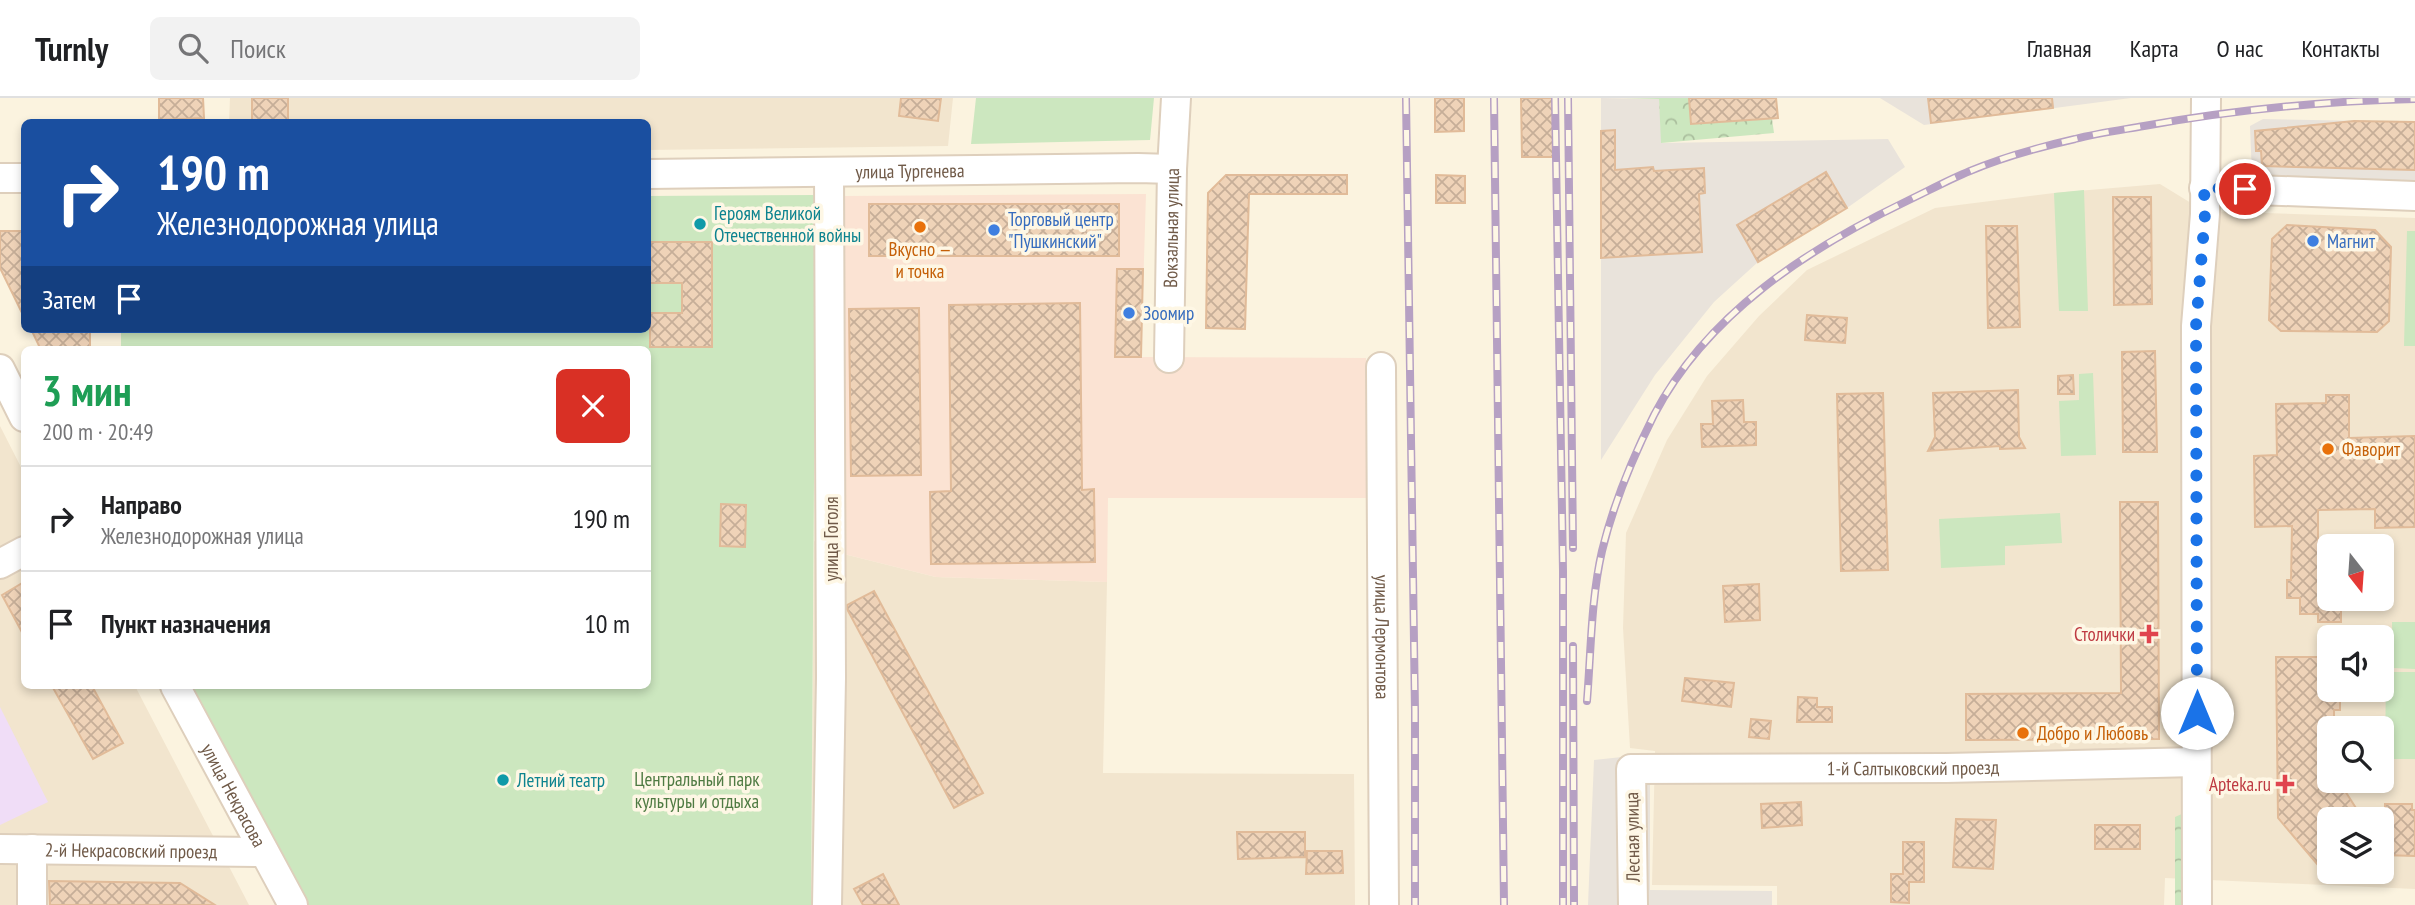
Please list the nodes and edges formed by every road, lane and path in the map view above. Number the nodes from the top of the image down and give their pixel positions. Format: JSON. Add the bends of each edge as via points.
{"nodes":[{"id":1,"x":1176,"y":98,"type":"edge"},
{"id":2,"x":2206,"y":98,"type":"edge"},
{"id":3,"x":1172,"y":169,"type":"junction"},
{"id":4,"x":830,"y":172,"type":"junction"},
{"id":5,"x":651,"y":174,"type":"edge"},
{"id":6,"x":0,"y":178,"type":"edge"},
{"id":7,"x":21,"y":178,"type":"edge"},
{"id":8,"x":2204,"y":188,"type":"junction"},
{"id":9,"x":2415,"y":195,"type":"edge"},
{"id":10,"x":1169,"y":358,"type":"dead end"},
{"id":11,"x":1381,"y":367,"type":"dead end"},
{"id":12,"x":0,"y":369,"type":"edge"},
{"id":13,"x":21,"y":411,"type":"edge"},
{"id":14,"x":21,"y":553,"type":"edge"},
{"id":15,"x":0,"y":564,"type":"edge"},
{"id":16,"x":177,"y":689,"type":"edge"},
{"id":17,"x":2196,"y":762,"type":"junction"},
{"id":18,"x":1631,"y":769,"type":"joint"},
{"id":19,"x":0,"y":849,"type":"edge"},
{"id":20,"x":32,"y":849,"type":"junction"},
{"id":21,"x":264,"y":852,"type":"junction"},
{"id":22,"x":32,"y":905,"type":"edge"},
{"id":23,"x":293,"y":905,"type":"edge"},
{"id":24,"x":827,"y":905,"type":"edge"},
{"id":25,"x":1384,"y":905,"type":"edge"},
{"id":26,"x":1633,"y":905,"type":"edge"},
{"id":27,"x":2197,"y":905,"type":"edge"}],
"edges":[{"from":1,"to":3,"type":"street","name":"Вокзальная улица"},
{"from":2,"to":8,"type":"street"},
{"from":3,"to":4,"type":"street","name":"улица Тургенева"},
{"from":3,"to":10,"type":"street","name":"Вокзальная улица"},
{"from":4,"to":5,"type":"street","name":"улица Тургенева"},
{"from":4,"to":24,"type":"street","name":"улица Гоголя"},
{"from":6,"to":7,"type":"street"},
{"from":8,"to":9,"type":"street"},
{"from":8,"to":17,"type":"street","via":[[2196,326]]},
{"from":11,"to":25,"type":"street","name":"улица Лермонтова"},
{"from":12,"to":13,"type":"street"},
{"from":14,"to":15,"type":"street"},
{"from":16,"to":21,"type":"street","name":"улица Некрасова"},
{"from":17,"to":18,"type":"street","name":"1-й Салтыковский проезд"},
{"from":17,"to":27,"type":"street"},
{"from":18,"to":26,"type":"street","name":"Лесная улица"},
{"from":19,"to":20,"type":"street","name":"2-й Некрасовский проезд"},
{"from":20,"to":21,"type":"street","name":"2-й Некрасовский проезд"},
{"from":20,"to":22,"type":"street"},
{"from":21,"to":23,"type":"street","name":"улица Некрасова"}]}
